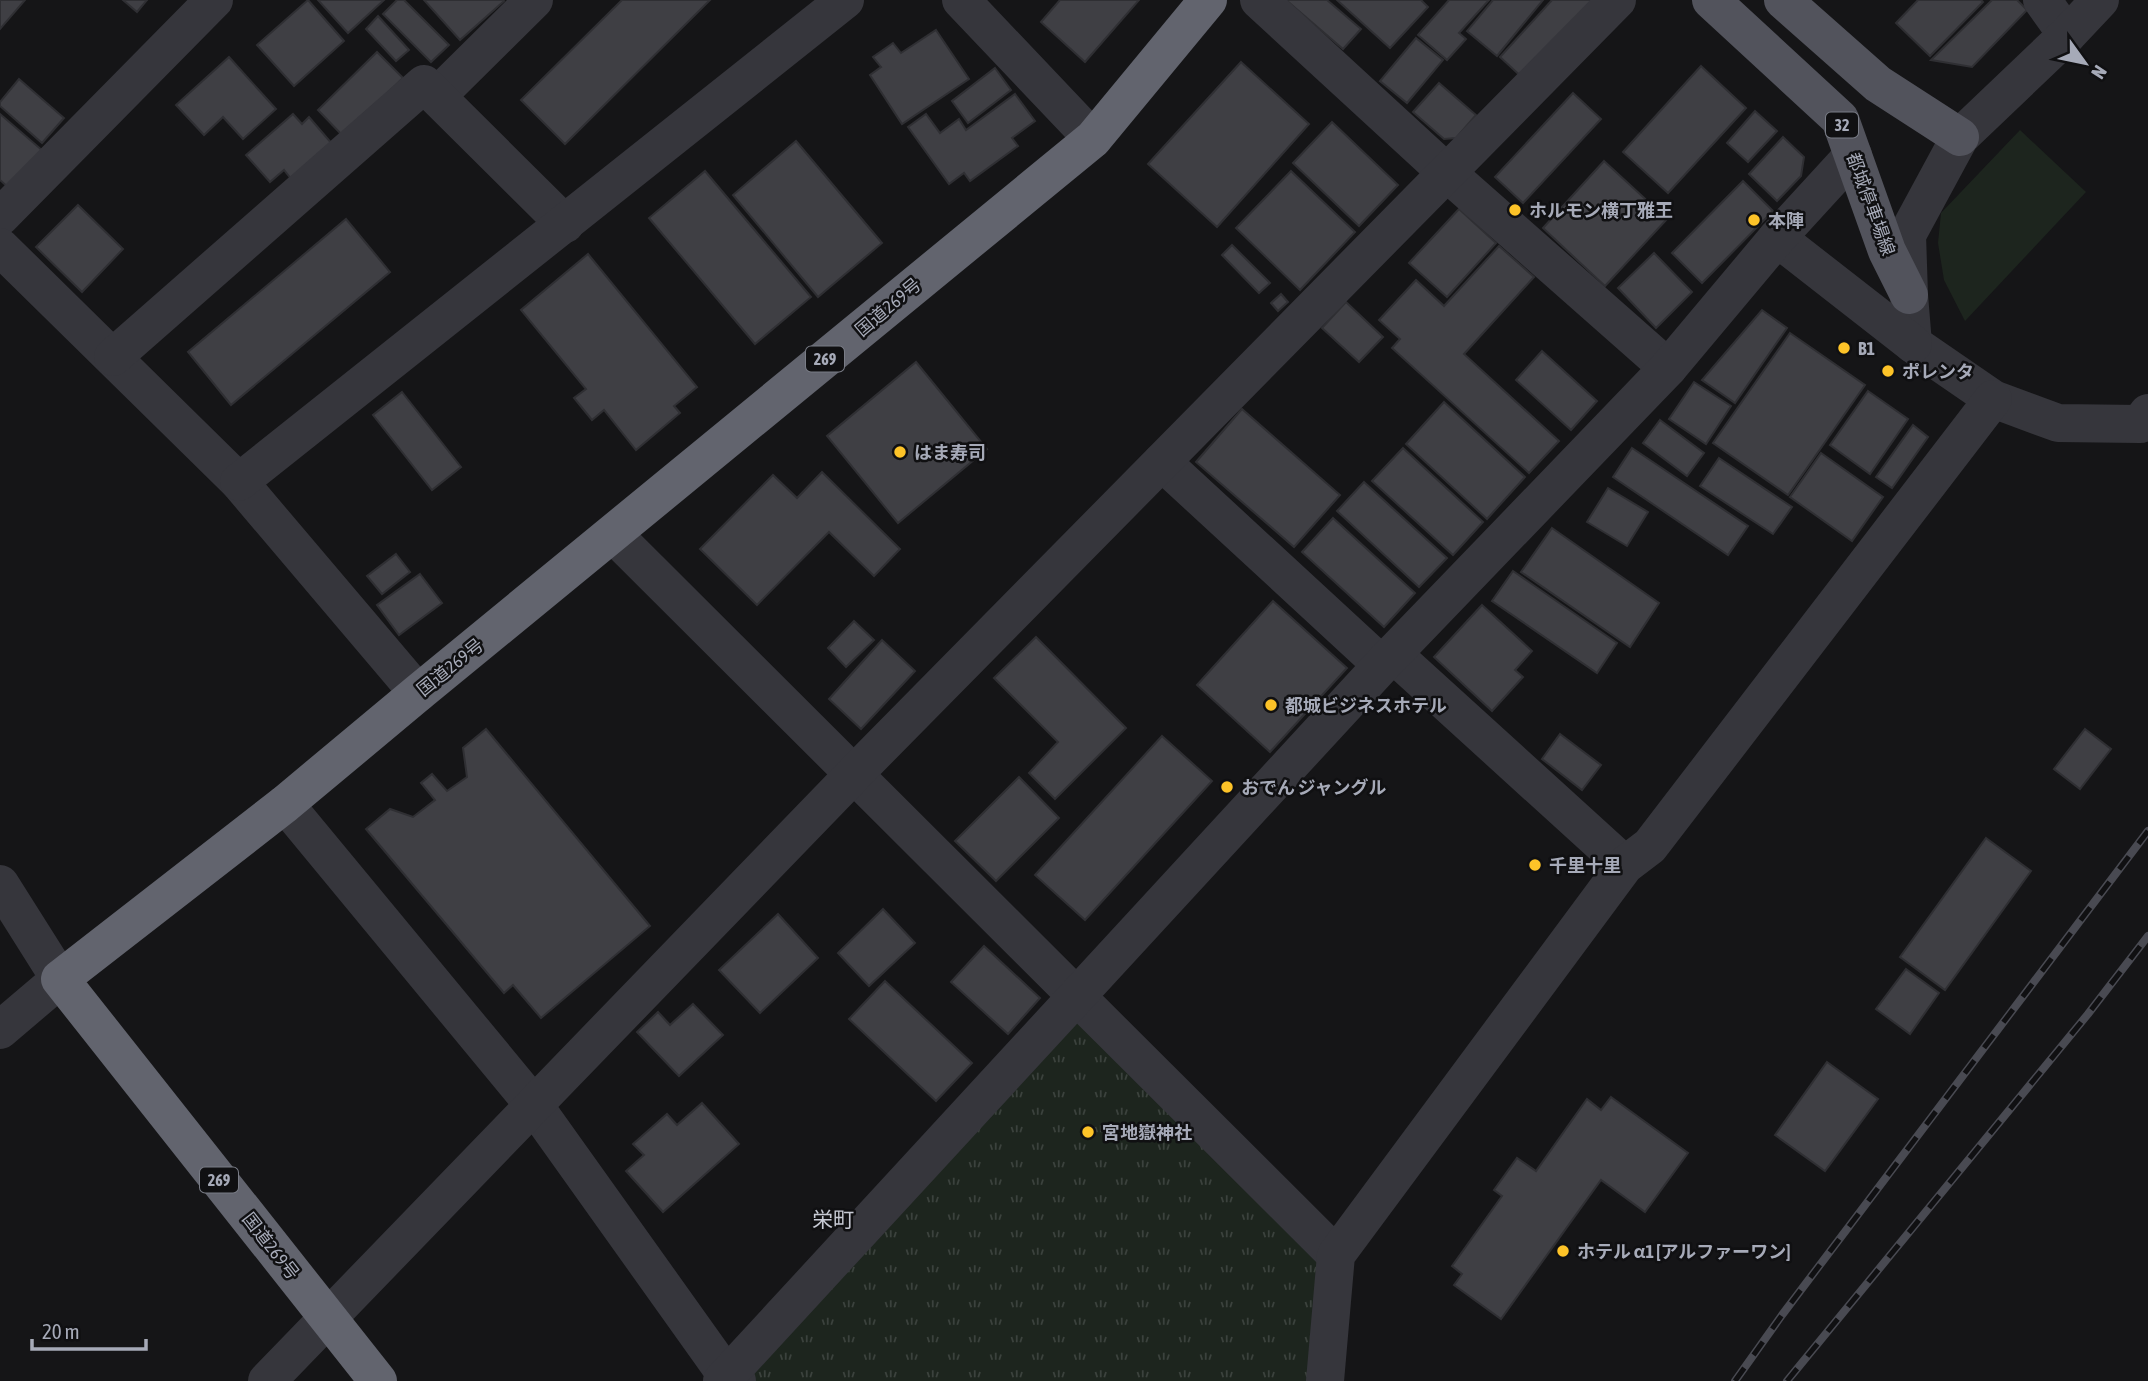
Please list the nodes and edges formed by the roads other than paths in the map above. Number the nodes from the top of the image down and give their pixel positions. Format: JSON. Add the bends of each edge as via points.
{"nodes":[{"id":1,"x":214,"y":0,"type":"edge"},
{"id":2,"x":534,"y":0,"type":"edge"},
{"id":3,"x":845,"y":0,"type":"edge"},
{"id":4,"x":961,"y":0,"type":"edge"},
{"id":5,"x":1208,"y":0,"type":"edge"},
{"id":6,"x":1259,"y":0,"type":"edge"},
{"id":7,"x":1616,"y":0,"type":"edge"},
{"id":8,"x":1711,"y":0,"type":"edge"},
{"id":9,"x":1783,"y":0,"type":"edge"},
{"id":10,"x":2042,"y":0,"type":"edge"},
{"id":11,"x":2101,"y":0,"type":"edge"},
{"id":12,"x":2067,"y":35,"type":"junction"},
{"id":13,"x":437,"y":96,"type":"junction"},
{"id":14,"x":1960,"y":136,"type":"junction"},
{"id":15,"x":1093,"y":139,"type":"junction"},
{"id":16,"x":1853,"y":155,"type":"junction"},
{"id":17,"x":1446,"y":173,"type":"junction"},
{"id":18,"x":0,"y":217,"type":"edge"},
{"id":19,"x":565,"y":223,"type":"junction"},
{"id":20,"x":1777,"y":238,"type":"junction"},
{"id":21,"x":0,"y":247,"type":"edge"},
{"id":22,"x":1909,"y":295,"type":"junction"},
{"id":23,"x":1913,"y":344,"type":"junction"},
{"id":24,"x":113,"y":357,"type":"junction"},
{"id":25,"x":1668,"y":368,"type":"junction"},
{"id":26,"x":1993,"y":399,"type":"junction"},
{"id":27,"x":2148,"y":413,"type":"edge"},
{"id":28,"x":1162,"y":461,"type":"junction"},
{"id":29,"x":239,"y":482,"type":"junction"},
{"id":30,"x":613,"y":534,"type":"junction"},
{"id":31,"x":1388,"y":659,"type":"junction"},
{"id":32,"x":418,"y":692,"type":"junction"},
{"id":33,"x":854,"y":774,"type":"junction"},
{"id":34,"x":285,"y":804,"type":"junction"},
{"id":35,"x":1625,"y":865,"type":"junction"},
{"id":36,"x":0,"y":884,"type":"edge"},
{"id":37,"x":0,"y":905,"type":"edge"},
{"id":38,"x":60,"y":979,"type":"junction"},
{"id":39,"x":1077,"y":997,"type":"junction"},
{"id":40,"x":0,"y":1030,"type":"edge"},
{"id":41,"x":533,"y":1104,"type":"junction"},
{"id":42,"x":1336,"y":1255,"type":"junction"},
{"id":43,"x":328,"y":1319,"type":"junction"},
{"id":44,"x":728,"y":1379,"type":"edge"},
{"id":45,"x":267,"y":1381,"type":"edge"},
{"id":46,"x":379,"y":1381,"type":"edge"},
{"id":47,"x":1325,"y":1381,"type":"edge"}],
"edges":[{"from":1,"to":18,"type":"street"},
{"from":2,"to":13,"type":"street"},
{"from":3,"to":19,"type":"street"},
{"from":4,"to":15,"type":"street"},
{"from":5,"to":15,"type":"highway","name":"国道269号","number":"269"},
{"from":6,"to":17,"type":"street"},
{"from":7,"to":17,"type":"street"},
{"from":8,"to":16,"type":"main road","name":"都城停車場線","number":"32","via":[[1840,119]]},
{"from":9,"to":14,"type":"main road","via":[[1878,84]]},
{"from":10,"to":12,"type":"street"},
{"from":11,"to":12,"type":"street"},
{"from":12,"to":14,"type":"street"},
{"from":13,"to":19,"type":"street"},
{"from":13,"to":24,"type":"street","via":[[424,83]]},
{"from":14,"to":22,"type":"street","via":[[1907,235]]},
{"from":15,"to":30,"type":"highway","name":"国道269号","number":"269"},
{"from":16,"to":20,"type":"street"},
{"from":16,"to":22,"type":"main road","name":"都城停車場線","number":"32","via":[[1887,251]]},
{"from":17,"to":25,"type":"street"},
{"from":17,"to":28,"type":"street"},
{"from":19,"to":29,"type":"street"},
{"from":20,"to":23,"type":"street"},
{"from":20,"to":25,"type":"street"},
{"from":21,"to":24,"type":"street"},
{"from":22,"to":23,"type":"street"},
{"from":23,"to":26,"type":"street"},
{"from":24,"to":29,"type":"street"},
{"from":25,"to":31,"type":"street"},
{"from":26,"to":27,"type":"street","via":[[2058,423],[2140,424]]},
{"from":26,"to":35,"type":"street","via":[[1650,846]]},
{"from":28,"to":31,"type":"street"},
{"from":28,"to":33,"type":"street"},
{"from":29,"to":32,"type":"street"},
{"from":30,"to":32,"type":"highway","name":"国道269号","number":"269"},
{"from":30,"to":33,"type":"street"},
{"from":31,"to":35,"type":"street"},
{"from":31,"to":39,"type":"street"},
{"from":32,"to":34,"type":"highway","name":"国道269号","number":"269"},
{"from":33,"to":39,"type":"street"},
{"from":33,"to":41,"type":"street"},
{"from":34,"to":38,"type":"highway","name":"国道269号","number":"269"},
{"from":34,"to":41,"type":"street"},
{"from":35,"to":42,"type":"street"},
{"from":36,"to":38,"type":"street"},
{"from":37,"to":38,"type":"street"},
{"from":38,"to":40,"type":"street"},
{"from":38,"to":43,"type":"highway","name":"国道269号","number":"269"},
{"from":39,"to":42,"type":"street"},
{"from":39,"to":44,"type":"street"},
{"from":41,"to":43,"type":"street"},
{"from":41,"to":44,"type":"street"},
{"from":42,"to":47,"type":"street"},
{"from":43,"to":45,"type":"street"},
{"from":43,"to":46,"type":"highway","name":"国道269号","number":"269"}]}
